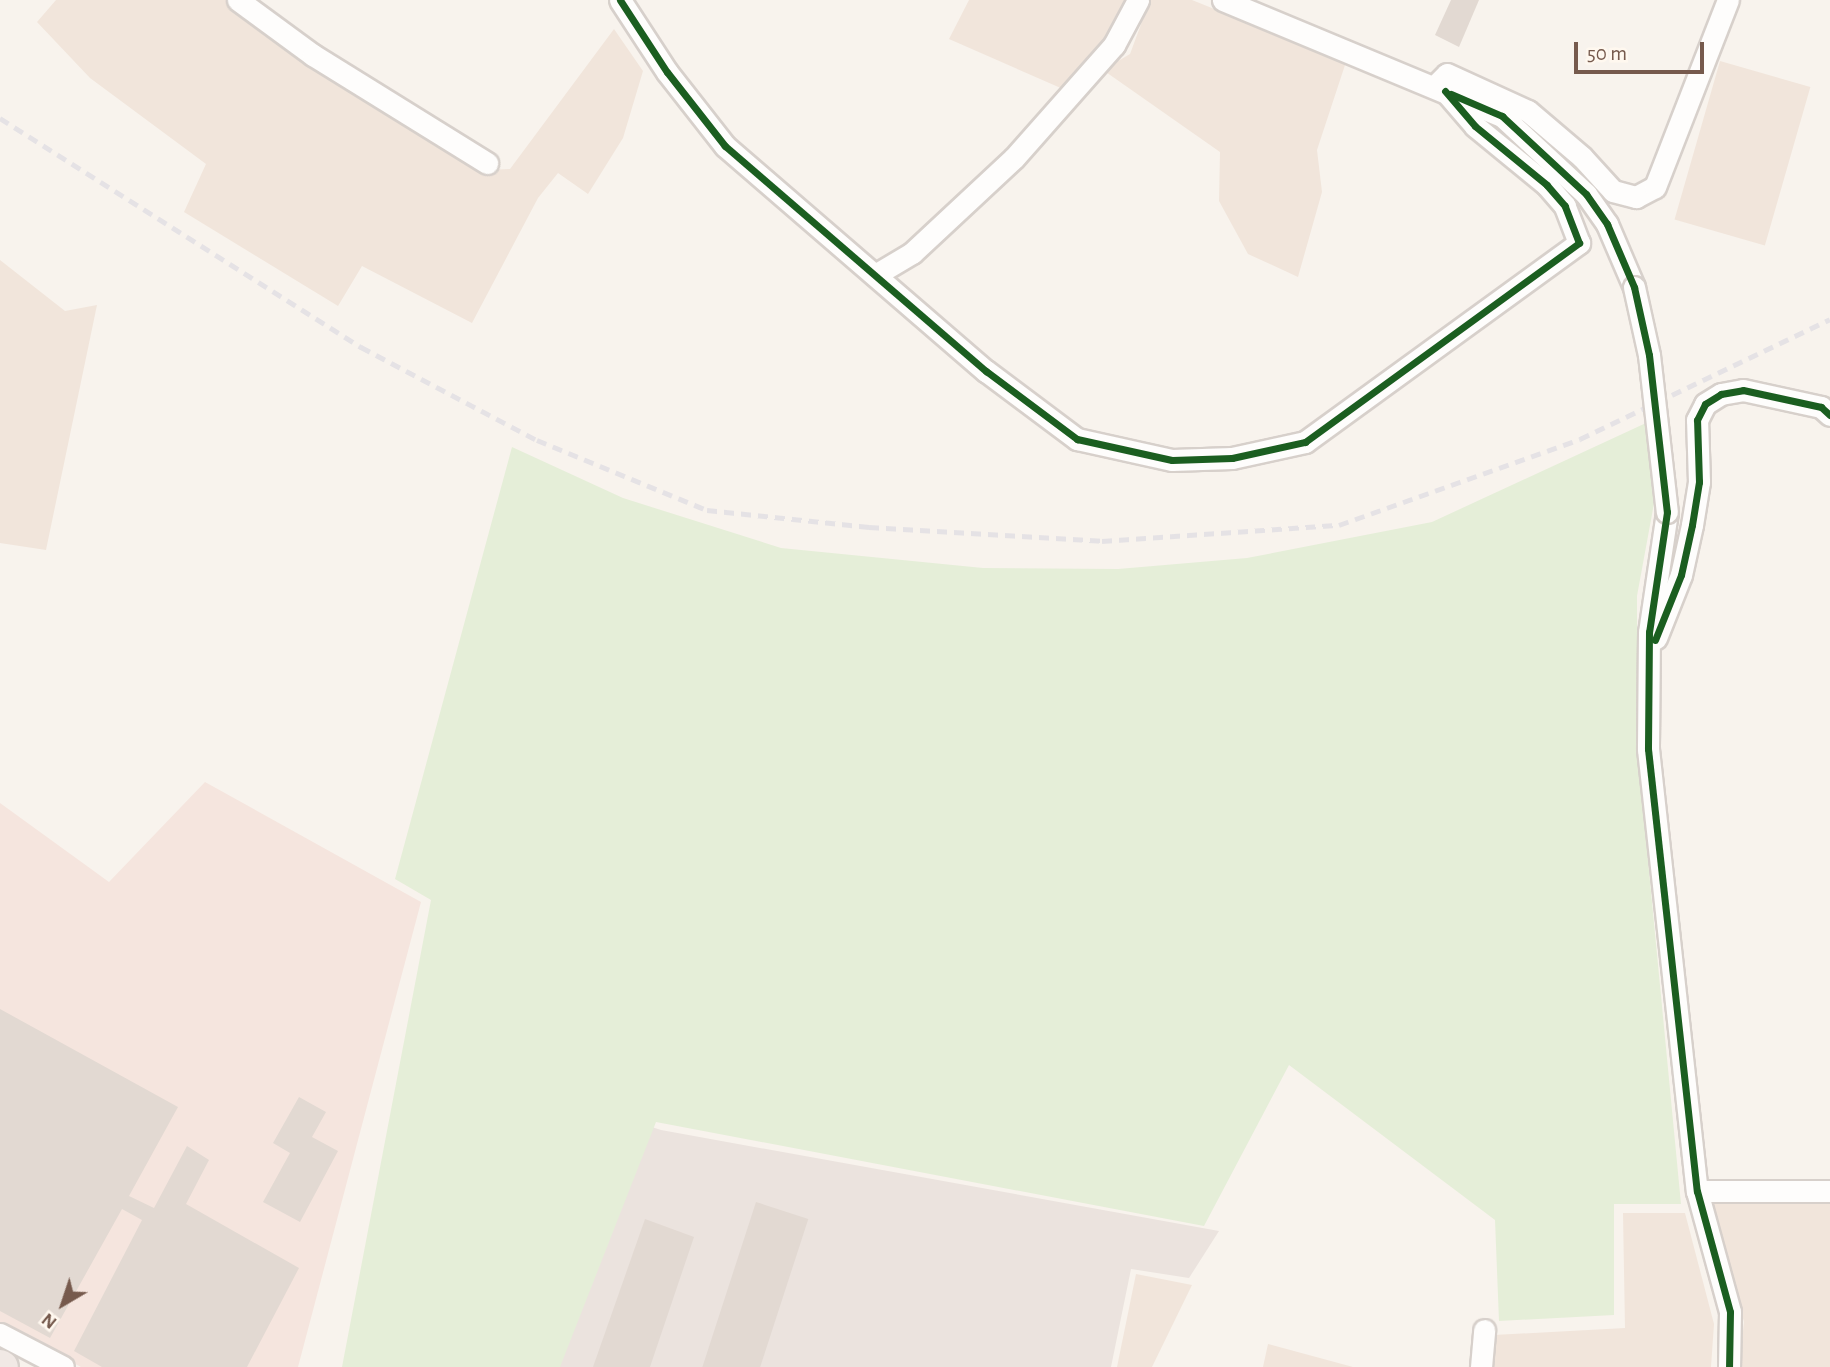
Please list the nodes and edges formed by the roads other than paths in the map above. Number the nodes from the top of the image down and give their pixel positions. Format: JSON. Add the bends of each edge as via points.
{"nodes":[{"id":1,"x":238,"y":0,"type":"edge"},
{"id":2,"x":620,"y":0,"type":"edge"},
{"id":3,"x":1138,"y":0,"type":"edge"},
{"id":4,"x":1223,"y":0,"type":"edge"},
{"id":5,"x":1728,"y":0,"type":"edge"},
{"id":6,"x":1439,"y":89,"type":"junction"},
{"id":7,"x":487,"y":163,"type":"dead end"},
{"id":8,"x":875,"y":275,"type":"junction"},
{"id":9,"x":1830,"y":415,"type":"edge"},
{"id":10,"x":1648,"y":657,"type":"junction"},
{"id":11,"x":1697,"y":1191,"type":"junction"},
{"id":12,"x":1830,"y":1191,"type":"edge"},
{"id":13,"x":1485,"y":1330,"type":"dead end"},
{"id":14,"x":0,"y":1334,"type":"edge"},
{"id":15,"x":63,"y":1367,"type":"edge"},
{"id":16,"x":1481,"y":1367,"type":"edge"},
{"id":17,"x":1729,"y":1367,"type":"edge"}],
"edges":[{"from":1,"to":7,"type":"street","via":[[313,55]]},
{"from":2,"to":8,"type":"street","via":[[667,72],[726,146]]},
{"from":3,"to":8,"type":"street","via":[[1114,45],[1014,158],[912,253]]},
{"from":4,"to":6,"type":"street"},
{"from":5,"to":6,"type":"street","via":[[1655,187],[1636,197],[1613,191],[1582,157],[1528,111],[1447,74]]},
{"from":6,"to":8,"type":"street","via":[[1475,126],[1547,185],[1564,206],[1579,243],[1305,442],[1232,458],[1172,460],[1077,439],[986,371]]},
{"from":6,"to":10,"type":"street","bridge":true,"via":[[1502,116],[1564,171],[1607,223],[1634,287],[1649,355],[1667,512]]},
{"from":9,"to":10,"type":"street","via":[[1821,407],[1743,390],[1721,394],[1705,404],[1697,420],[1699,482],[1681,575]]},
{"from":10,"to":11,"type":"street","via":[[1648,749]]},
{"from":11,"to":12,"type":"street"},
{"from":11,"to":17,"type":"street","via":[[1730,1311]]},
{"from":13,"to":16,"type":"street"},
{"from":14,"to":15,"type":"street"}]}
